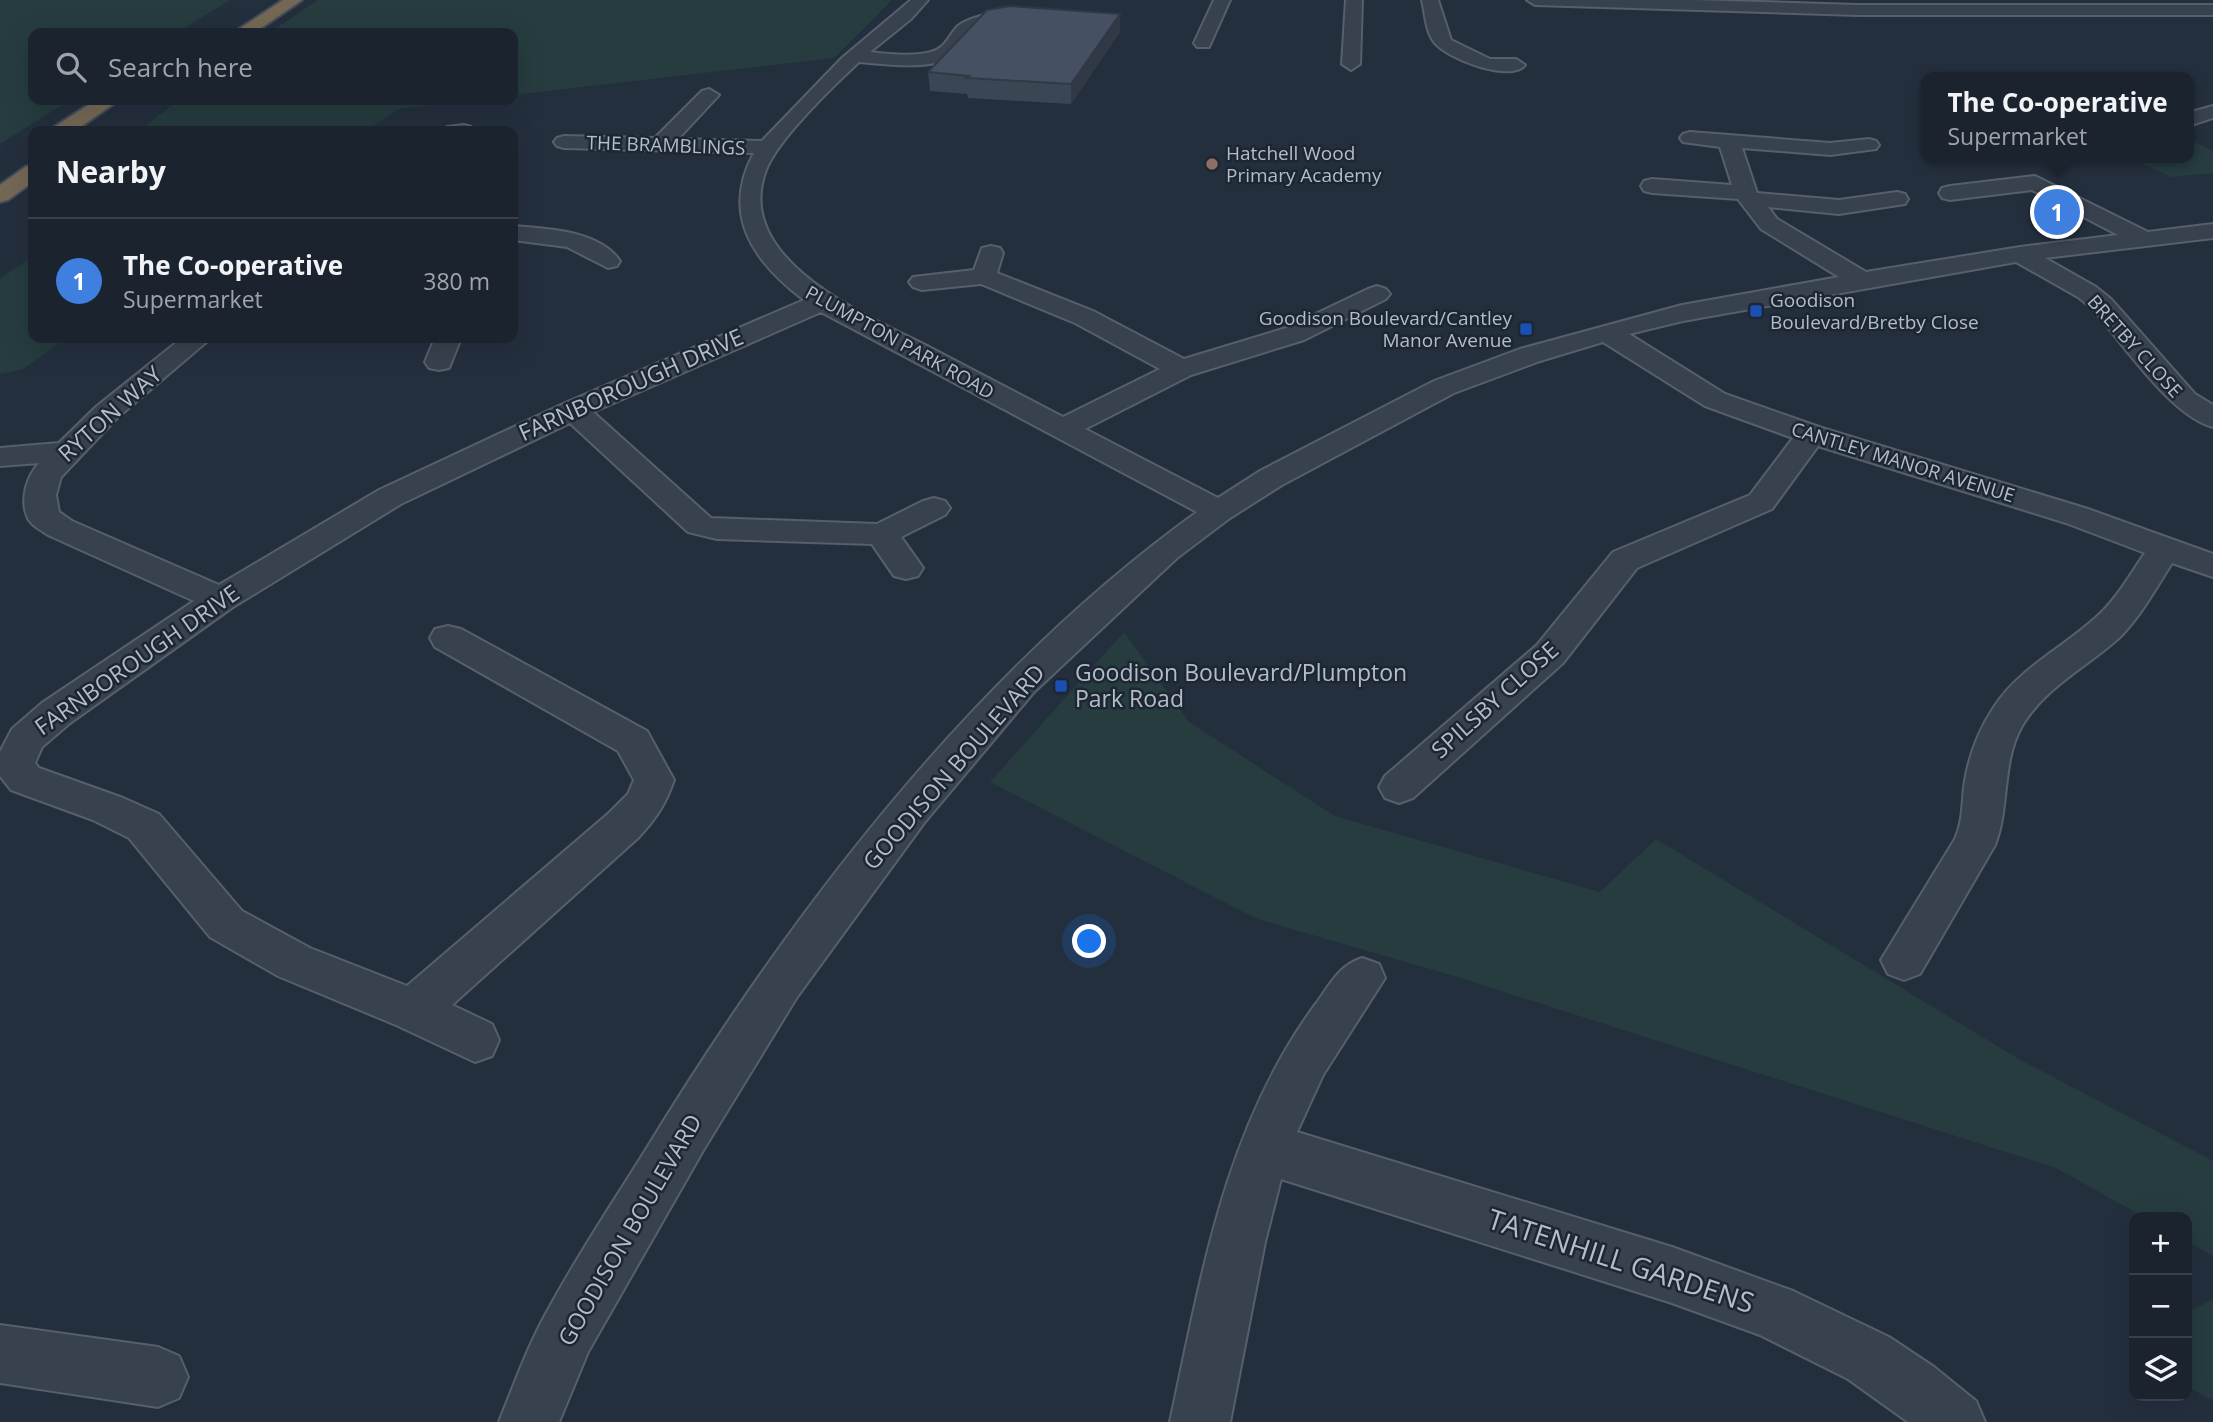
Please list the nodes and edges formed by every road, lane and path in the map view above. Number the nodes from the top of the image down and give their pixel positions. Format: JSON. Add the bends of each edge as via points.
{"nodes":[{"id":1,"x":263,"y":0,"type":"edge"},
{"id":2,"x":294,"y":0,"type":"edge"},
{"id":3,"x":920,"y":0,"type":"edge"},
{"id":4,"x":1222,"y":0,"type":"edge"},
{"id":5,"x":1354,"y":0,"type":"edge"},
{"id":6,"x":1430,"y":0,"type":"edge"},
{"id":7,"x":1535,"y":0,"type":"edge"},
{"id":8,"x":1991,"y":0,"type":"edge"},
{"id":9,"x":1600,"y":1,"type":"edge"},
{"id":10,"x":1643,"y":2,"type":"edge"},
{"id":11,"x":1850,"y":5,"type":"edge"},
{"id":12,"x":2009,"y":10,"type":"junction"},
{"id":13,"x":2213,"y":10,"type":"edge"},
{"id":14,"x":1044,"y":20,"type":"edge"},
{"id":15,"x":237,"y":27,"type":"edge"},
{"id":16,"x":1203,"y":43,"type":"dead end"},
{"id":17,"x":855,"y":56,"type":"junction"},
{"id":18,"x":1351,"y":64,"type":"dead end"},
{"id":19,"x":1517,"y":65,"type":"dead end"},
{"id":20,"x":709,"y":96,"type":"dead end"},
{"id":21,"x":116,"y":106,"type":"edge"},
{"id":22,"x":2213,"y":112,"type":"edge"},
{"id":23,"x":2194,"y":118,"type":"edge"},
{"id":24,"x":72,"y":126,"type":"edge"},
{"id":25,"x":98,"y":126,"type":"edge"},
{"id":26,"x":1690,"y":138,"type":"dead end"},
{"id":27,"x":564,"y":142,"type":"dead end"},
{"id":28,"x":1729,"y":142,"type":"junction"},
{"id":29,"x":1869,"y":145,"type":"dead end"},
{"id":30,"x":659,"y":146,"type":"junction"},
{"id":31,"x":767,"y":147,"type":"junction"},
{"id":32,"x":28,"y":153,"type":"edge"},
{"id":33,"x":0,"y":171,"type":"edge"},
{"id":34,"x":28,"y":175,"type":"edge"},
{"id":35,"x":2061,"y":180,"type":"dead end"},
{"id":36,"x":2035,"y":183,"type":"junction"},
{"id":37,"x":1652,"y":186,"type":"dead end"},
{"id":38,"x":1950,"y":192,"type":"dead end"},
{"id":39,"x":0,"y":195,"type":"edge"},
{"id":40,"x":1747,"y":196,"type":"junction"},
{"id":41,"x":1897,"y":199,"type":"dead end"},
{"id":42,"x":2213,"y":230,"type":"edge"},
{"id":43,"x":617,"y":233,"type":"dead end"},
{"id":44,"x":518,"y":235,"type":"edge"},
{"id":45,"x":2146,"y":240,"type":"junction"},
{"id":46,"x":587,"y":245,"type":"junction"},
{"id":47,"x":2020,"y":254,"type":"junction"},
{"id":48,"x":608,"y":261,"type":"dead end"},
{"id":49,"x":1861,"y":280,"type":"junction"},
{"id":50,"x":922,"y":282,"type":"dead end"},
{"id":51,"x":1381,"y":290,"type":"dead end"},
{"id":52,"x":822,"y":302,"type":"junction"},
{"id":53,"x":1606,"y":332,"type":"junction"},
{"id":54,"x":192,"y":343,"type":"edge"},
{"id":55,"x":1181,"y":369,"type":"junction"},
{"id":56,"x":573,"y":410,"type":"junction"},
{"id":57,"x":2213,"y":418,"type":"edge"},
{"id":58,"x":1062,"y":429,"type":"junction"},
{"id":59,"x":1811,"y":434,"type":"junction"},
{"id":60,"x":66,"y":452,"type":"junction"},
{"id":61,"x":0,"y":457,"type":"edge"},
{"id":62,"x":934,"y":508,"type":"dead end"},
{"id":63,"x":1219,"y":512,"type":"junction"},
{"id":64,"x":882,"y":534,"type":"junction"},
{"id":65,"x":2165,"y":548,"type":"junction"},
{"id":66,"x":2213,"y":566,"type":"edge"},
{"id":67,"x":906,"y":568,"type":"dead end"},
{"id":68,"x":221,"y":598,"type":"junction"},
{"id":69,"x":448,"y":638,"type":"dead end"},
{"id":70,"x":13,"y":738,"type":"edge"},
{"id":71,"x":1399,"y":787,"type":"dead end"},
{"id":72,"x":1904,"y":960,"type":"dead end"},
{"id":73,"x":1362,"y":978,"type":"dead end"},
{"id":74,"x":413,"y":1010,"type":"junction"},
{"id":75,"x":475,"y":1040,"type":"dead end"},
{"id":76,"x":1265,"y":1148,"type":"junction"},
{"id":77,"x":0,"y":1354,"type":"edge"},
{"id":78,"x":158,"y":1377,"type":"dead end"},
{"id":79,"x":529,"y":1422,"type":"edge"},
{"id":80,"x":1200,"y":1422,"type":"edge"},
{"id":81,"x":1955,"y":1422,"type":"edge"}],
"edges":[{"from":1,"to":15,"type":"highway"},
{"from":2,"to":15,"type":"highway"},
{"from":3,"to":17,"type":"street","name":"PLUMPTON PARK ROAD"},
{"from":4,"to":16,"type":"street"},
{"from":5,"to":18,"type":"street"},
{"from":6,"to":19,"type":"street","via":[[1445,44],[1488,64]]},
{"from":7,"to":9,"type":"street"},
{"from":8,"to":12,"type":"street"},
{"from":9,"to":10,"type":"street"},
{"from":10,"to":11,"type":"street"},
{"from":11,"to":12,"type":"street"},
{"from":12,"to":13,"type":"street"},
{"from":14,"to":17,"type":"street","via":[[1004,17],[978,21],[964,30],[947,52],[932,56]]},
{"from":17,"to":31,"type":"street","name":"PLUMPTON PARK ROAD"},
{"from":20,"to":30,"type":"street"},
{"from":21,"to":24,"type":"highway"},
{"from":21,"to":25,"type":"highway"},
{"from":22,"to":23,"type":"street"},
{"from":26,"to":28,"type":"street"},
{"from":27,"to":30,"type":"street","name":"THE BRAMBLINGS"},
{"from":28,"to":29,"type":"street","via":[[1830,149]]},
{"from":28,"to":40,"type":"street"},
{"from":30,"to":31,"type":"street","name":"THE BRAMBLINGS"},
{"from":31,"to":52,"type":"street","name":"PLUMPTON PARK ROAD","via":[[749,192],[750,214],[762,245],[781,270]]},
{"from":32,"to":33,"type":"highway"},
{"from":34,"to":39,"type":"highway"},
{"from":35,"to":36,"type":"street"},
{"from":36,"to":38,"type":"street"},
{"from":36,"to":45,"type":"street"},
{"from":37,"to":40,"type":"street"},
{"from":40,"to":41,"type":"street","via":[[1839,207]]},
{"from":40,"to":49,"type":"street","via":[[1769,224]]},
{"from":42,"to":45,"type":"street","name":"GOODISON BOULEVARD"},
{"from":43,"to":46,"type":"street"},
{"from":44,"to":46,"type":"street"},
{"from":45,"to":47,"type":"street","name":"GOODISON BOULEVARD"},
{"from":46,"to":48,"type":"street"},
{"from":47,"to":49,"type":"street","name":"GOODISON BOULEVARD"},
{"from":47,"to":57,"type":"street","name":"BRETBY CLOSE","via":[[2095,298],[2185,400]]},
{"from":49,"to":53,"type":"street","name":"GOODISON BOULEVARD"},
{"from":50,"to":55,"type":"street","via":[[988,265]]},
{"from":51,"to":55,"type":"street","via":[[1295,334]]},
{"from":52,"to":56,"type":"street","name":"FARNBOROUGH DRIVE"},
{"from":52,"to":58,"type":"street","name":"PLUMPTON PARK ROAD"},
{"from":53,"to":59,"type":"street","name":"CANTLEY MANOR AVENUE","via":[[1715,400]]},
{"from":53,"to":63,"type":"street","name":"GOODISON BOULEVARD","via":[[1444,387],[1271,478]]},
{"from":54,"to":60,"type":"street","name":"RYTON WAY"},
{"from":55,"to":58,"type":"street"},
{"from":56,"to":64,"type":"street","via":[[700,525]]},
{"from":56,"to":68,"type":"street","name":"FARNBOROUGH DRIVE","via":[[390,497]]},
{"from":58,"to":63,"type":"street","name":"PLUMPTON PARK ROAD"},
{"from":59,"to":65,"type":"street","name":"CANTLEY MANOR AVENUE"},
{"from":59,"to":71,"type":"street","name":"SPILSBY CLOSE","via":[[1761,502],[1625,560],[1550,654]]},
{"from":60,"to":61,"type":"street"},
{"from":60,"to":68,"type":"street","name":"RYTON WAY","via":[[46,474],[40,495],[43,516],[60,528]]},
{"from":62,"to":64,"type":"street"},
{"from":63,"to":79,"type":"street","name":"GOODISON BOULEVARD","via":[[1165,551],[1021,682],[909,811],[780,982],[686,1131],[567,1332]]},
{"from":64,"to":67,"type":"street"},
{"from":65,"to":66,"type":"street","name":"CANTLEY MANOR AVENUE"},
{"from":65,"to":72,"type":"street","via":[[2107,628],[2032,685],[2007,718],[1994,743],[1983,822],[1974,845]]},
{"from":68,"to":70,"type":"street","name":"FARNBOROUGH DRIVE"},
{"from":69,"to":74,"type":"street","via":[[633,741],[654,780],[645,803],[624,825]]},
{"from":70,"to":74,"type":"street","name":"FARNBOROUGH DRIVE","via":[[14,765],[24,779],[144,826],[226,924],[294,962]]},
{"from":73,"to":76,"type":"street","via":[[1300,1070]]},
{"from":74,"to":75,"type":"street"},
{"from":76,"to":80,"type":"street","via":[[1242,1224]]},
{"from":76,"to":81,"type":"street","name":"TATENHILL GARDENS","via":[[1706,1285],[1792,1317],[1889,1370]]},
{"from":77,"to":78,"type":"street"}]}
